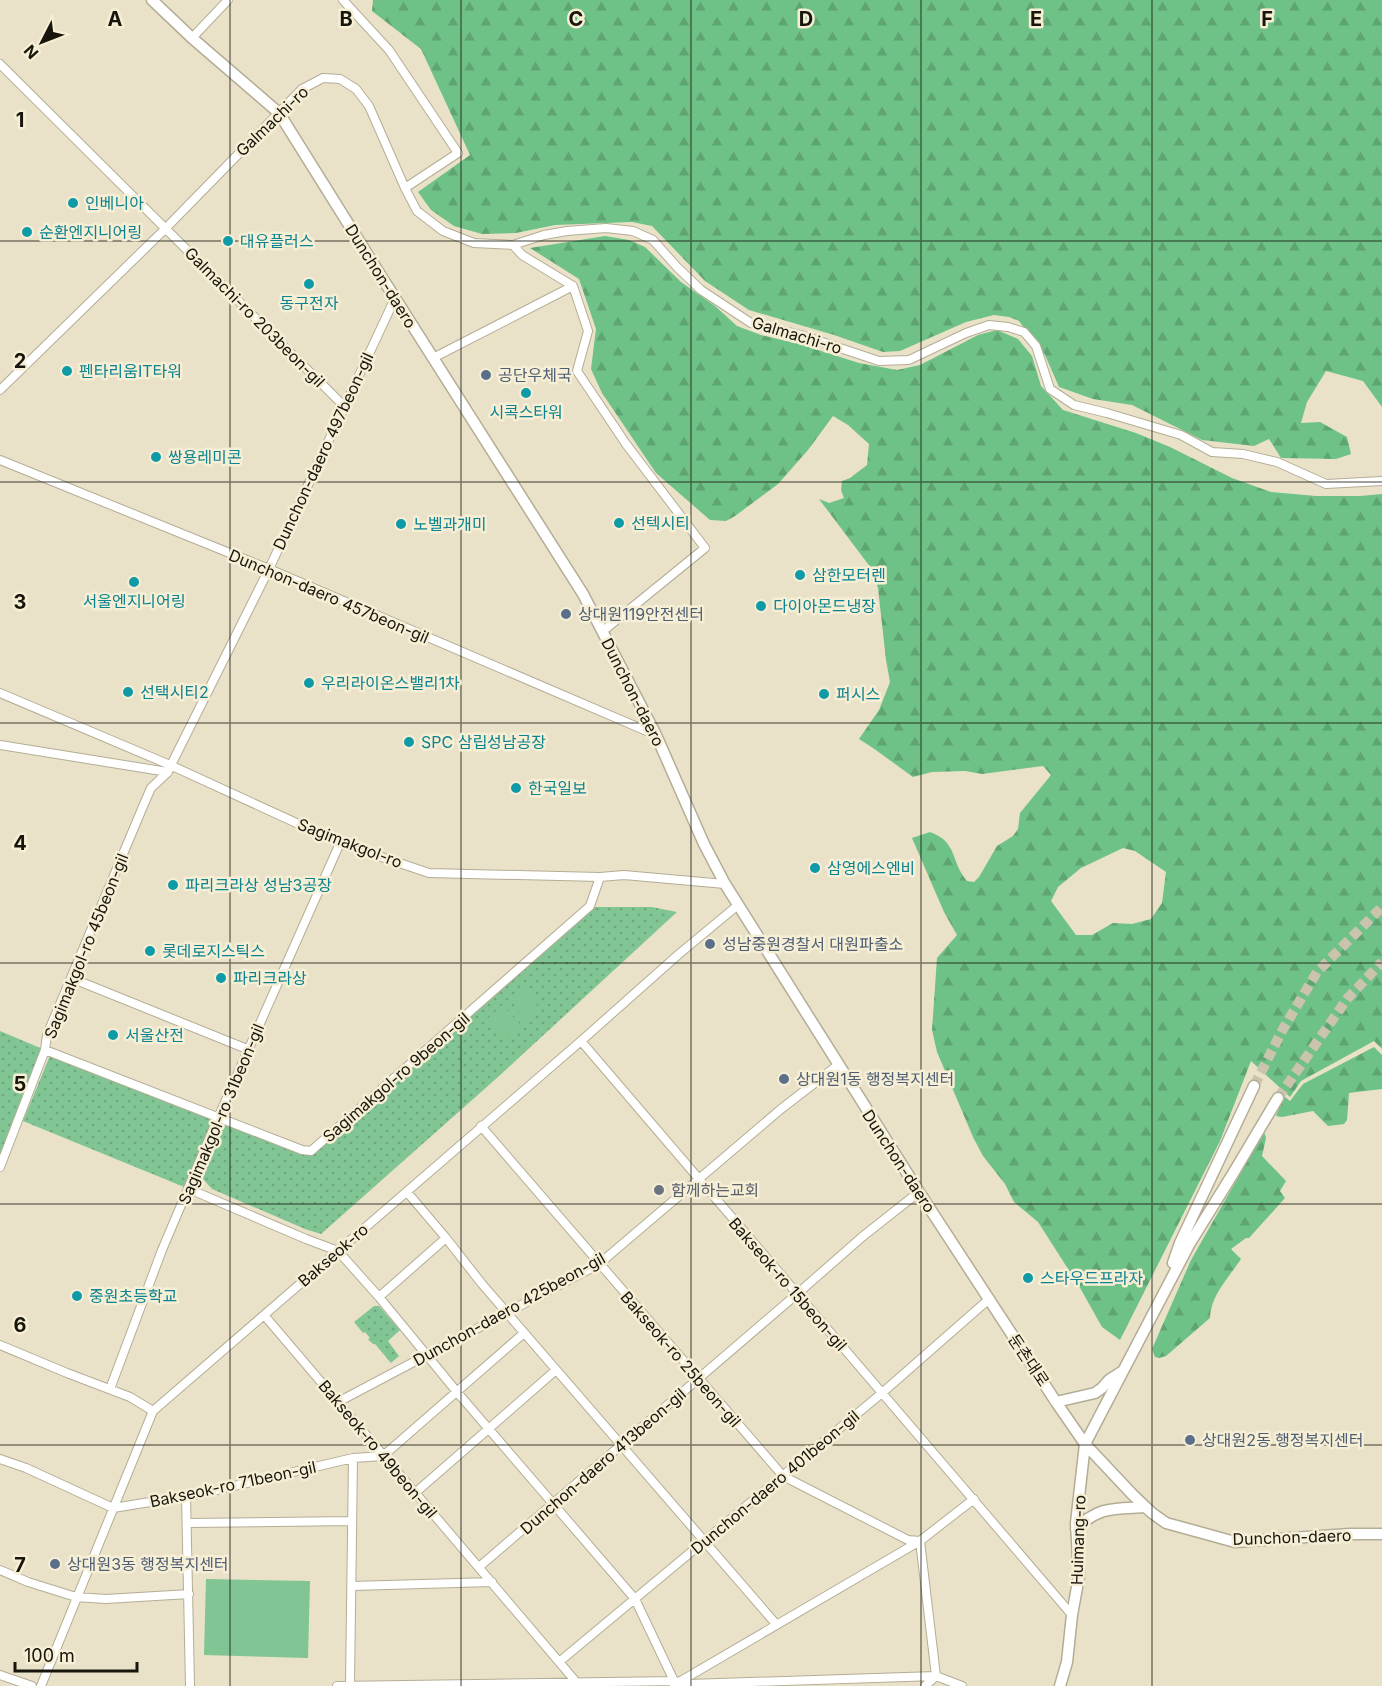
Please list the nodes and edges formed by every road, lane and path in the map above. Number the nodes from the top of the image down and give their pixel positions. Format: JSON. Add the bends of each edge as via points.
{"nodes":[{"id":1,"x":152,"y":0,"type":"edge"},
{"id":2,"x":228,"y":0,"type":"edge"},
{"id":3,"x":343,"y":0,"type":"edge"},
{"id":4,"x":192,"y":38,"type":"junction"},
{"id":5,"x":0,"y":64,"type":"edge"},
{"id":6,"x":279,"y":113,"type":"junction"},
{"id":7,"x":405,"y":188,"type":"junction"},
{"id":8,"x":165,"y":229,"type":"junction"},
{"id":9,"x":513,"y":245,"type":"junction"},
{"id":10,"x":573,"y":286,"type":"junction"},
{"id":11,"x":394,"y":298,"type":"junction"},
{"id":12,"x":433,"y":358,"type":"junction"},
{"id":13,"x":0,"y":390,"type":"edge"},
{"id":14,"x":344,"y":406,"type":"junction"},
{"id":15,"x":0,"y":460,"type":"edge"},
{"id":16,"x":1382,"y":481,"type":"edge"},
{"id":17,"x":269,"y":569,"type":"junction"},
{"id":18,"x":603,"y":631,"type":"junction"},
{"id":19,"x":0,"y":693,"type":"edge"},
{"id":20,"x":656,"y":735,"type":"junction"},
{"id":21,"x":0,"y":746,"type":"edge"},
{"id":22,"x":170,"y":769,"type":"junction"},
{"id":23,"x":340,"y":843,"type":"junction"},
{"id":24,"x":600,"y":877,"type":"junction"},
{"id":25,"x":725,"y":884,"type":"junction"},
{"id":26,"x":738,"y":904,"type":"junction"},
{"id":27,"x":71,"y":978,"type":"junction"},
{"id":28,"x":581,"y":1041,"type":"junction"},
{"id":29,"x":45,"y":1050,"type":"junction"},
{"id":30,"x":247,"y":1050,"type":"junction"},
{"id":31,"x":838,"y":1065,"type":"junction"},
{"id":32,"x":1254,"y":1086,"type":"tunnel mouth"},
{"id":33,"x":1278,"y":1098,"type":"tunnel mouth"},
{"id":34,"x":218,"y":1118,"type":"junction"},
{"id":35,"x":481,"y":1126,"type":"junction"},
{"id":36,"x":0,"y":1167,"type":"edge"},
{"id":37,"x":698,"y":1179,"type":"junction"},
{"id":38,"x":189,"y":1189,"type":"junction"},
{"id":39,"x":406,"y":1192,"type":"junction"},
{"id":40,"x":919,"y":1192,"type":"junction"},
{"id":41,"x":446,"y":1238,"type":"junction"},
{"id":42,"x":338,"y":1251,"type":"junction"},
{"id":43,"x":599,"y":1264,"type":"junction"},
{"id":44,"x":797,"y":1294,"type":"junction"},
{"id":45,"x":379,"y":1297,"type":"junction"},
{"id":46,"x":988,"y":1300,"type":"junction"},
{"id":47,"x":1159,"y":1303,"type":"junction"},
{"id":48,"x":507,"y":1313,"type":"junction"},
{"id":49,"x":264,"y":1315,"type":"junction"},
{"id":50,"x":525,"y":1333,"type":"junction"},
{"id":51,"x":0,"y":1345,"type":"edge"},
{"id":52,"x":427,"y":1355,"type":"junction"},
{"id":53,"x":556,"y":1370,"type":"junction"},
{"id":54,"x":1123,"y":1371,"type":"junction"},
{"id":55,"x":699,"y":1379,"type":"junction"},
{"id":56,"x":110,"y":1389,"type":"junction"},
{"id":57,"x":456,"y":1392,"type":"junction"},
{"id":58,"x":882,"y":1393,"type":"junction"},
{"id":59,"x":338,"y":1402,"type":"junction"},
{"id":60,"x":1056,"y":1402,"type":"junction"},
{"id":61,"x":153,"y":1411,"type":"junction"},
{"id":62,"x":489,"y":1429,"type":"junction"},
{"id":63,"x":1085,"y":1444,"type":"junction"},
{"id":64,"x":621,"y":1446,"type":"junction"},
{"id":65,"x":383,"y":1456,"type":"junction"},
{"id":66,"x":353,"y":1458,"type":"junction"},
{"id":67,"x":0,"y":1459,"type":"edge"},
{"id":68,"x":783,"y":1476,"type":"junction"},
{"id":69,"x":415,"y":1493,"type":"junction"},
{"id":70,"x":186,"y":1495,"type":"junction"},
{"id":71,"x":974,"y":1499,"type":"junction"},
{"id":72,"x":553,"y":1504,"type":"junction"},
{"id":73,"x":1145,"y":1507,"type":"junction"},
{"id":74,"x":113,"y":1508,"type":"junction"},
{"id":75,"x":352,"y":1521,"type":"junction"},
{"id":76,"x":188,"y":1523,"type":"junction"},
{"id":77,"x":1077,"y":1529,"type":"junction"},
{"id":78,"x":1382,"y":1534,"type":"edge"},
{"id":79,"x":920,"y":1541,"type":"junction"},
{"id":80,"x":705,"y":1542,"type":"junction"},
{"id":81,"x":479,"y":1568,"type":"junction"},
{"id":82,"x":0,"y":1570,"type":"edge"},
{"id":83,"x":492,"y":1582,"type":"junction"},
{"id":84,"x":352,"y":1586,"type":"junction"},
{"id":85,"x":189,"y":1594,"type":"junction"},
{"id":86,"x":76,"y":1597,"type":"junction"},
{"id":87,"x":635,"y":1599,"type":"junction"},
{"id":88,"x":1072,"y":1615,"type":"junction"},
{"id":89,"x":776,"y":1624,"type":"junction"},
{"id":90,"x":560,"y":1662,"type":"junction"},
{"id":91,"x":0,"y":1674,"type":"edge"},
{"id":92,"x":936,"y":1676,"type":"junction"},
{"id":93,"x":577,"y":1683,"type":"junction"},
{"id":94,"x":676,"y":1683,"type":"edge"},
{"id":95,"x":350,"y":1685,"type":"edge"},
{"id":96,"x":32,"y":1686,"type":"edge"},
{"id":97,"x":41,"y":1686,"type":"edge"},
{"id":98,"x":190,"y":1686,"type":"edge"},
{"id":99,"x":337,"y":1686,"type":"edge"},
{"id":100,"x":406,"y":1686,"type":"edge"},
{"id":101,"x":925,"y":1686,"type":"edge"},
{"id":102,"x":962,"y":1686,"type":"edge"},
{"id":103,"x":1060,"y":1686,"type":"edge"}],
"edges":[{"from":1,"to":4,"type":"main road","name":"Dunchon-daero"},
{"from":2,"to":4,"type":"street"},
{"from":3,"to":7,"type":"street","via":[[390,50],[458,153]]},
{"from":4,"to":6,"type":"main road","name":"Dunchon-daero"},
{"from":5,"to":8,"type":"street","name":"Galmachi-ro 203beon-gil"},
{"from":6,"to":7,"type":"street","name":"Galmachi-ro","via":[[302,89],[323,78],[340,79],[356,89],[369,106]]},
{"from":6,"to":8,"type":"street","name":"Galmachi-ro"},
{"from":6,"to":11,"type":"main road","name":"Dunchon-daero"},
{"from":7,"to":9,"type":"street","name":"Galmachi-ro","via":[[417,211],[443,231],[474,243]]},
{"from":8,"to":13,"type":"street","name":"Galmachi-ro"},
{"from":8,"to":14,"type":"street","name":"Galmachi-ro 203beon-gil"},
{"from":9,"to":10,"type":"street","via":[[522,255]]},
{"from":9,"to":16,"type":"street","name":"Galmachi-ro","via":[[567,231],[633,231],[653,240],[701,290],[751,323],[879,361],[909,360],[989,325],[1008,327],[1024,332],[1036,346],[1050,389],[1074,405],[1181,435],[1212,452],[1277,462],[1326,484]]},
{"from":10,"to":12,"type":"street"},
{"from":10,"to":18,"type":"street","via":[[588,331],[577,371],[626,444],[705,548]]},
{"from":11,"to":12,"type":"main road","name":"Dunchon-daero"},
{"from":11,"to":14,"type":"street","name":"Dunchon-daero 497beon-gil"},
{"from":12,"to":18,"type":"main road","name":"Dunchon-daero"},
{"from":14,"to":17,"type":"street","name":"Dunchon-daero 497beon-gil"},
{"from":15,"to":17,"type":"street","name":"Dunchon-daero 457beon-gil"},
{"from":17,"to":20,"type":"street","name":"Dunchon-daero 457beon-gil"},
{"from":17,"to":22,"type":"street","name":"Dunchon-daero 497beon-gil"},
{"from":18,"to":20,"type":"main road","name":"Dunchon-daero"},
{"from":19,"to":22,"type":"street","name":"Sagimakgol-ro"},
{"from":20,"to":25,"type":"main road","name":"Dunchon-daero"},
{"from":21,"to":22,"type":"street"},
{"from":22,"to":23,"type":"street","name":"Sagimakgol-ro"},
{"from":22,"to":27,"type":"street","name":"Sagimakgol-ro 45beon-gil","via":[[152,788],[144,804]]},
{"from":23,"to":24,"type":"street","name":"Sagimakgol-ro","via":[[429,873]]},
{"from":23,"to":30,"type":"street","name":"Sagimakgol-ro 31beon-gil"},
{"from":24,"to":25,"type":"street","name":"Sagimakgol-ro"},
{"from":24,"to":34,"type":"street","name":"Sagimakgol-ro 9beon-gil","via":[[590,906],[311,1151]]},
{"from":25,"to":26,"type":"main road","name":"Dunchon-daero"},
{"from":26,"to":28,"type":"street","name":"Bakseok-ro"},
{"from":26,"to":31,"type":"main road","name":"Dunchon-daero"},
{"from":27,"to":29,"type":"street","name":"Sagimakgol-ro 45beon-gil","via":[[46,1035]]},
{"from":27,"to":30,"type":"street"},
{"from":28,"to":35,"type":"street","name":"Bakseok-ro"},
{"from":28,"to":37,"type":"street","name":"Bakseok-ro 15beon-gil"},
{"from":29,"to":34,"type":"street","name":"Sagimakgol-ro 9beon-gil"},
{"from":29,"to":36,"type":"street","name":"Sagimakgol-ro 45beon-gil"},
{"from":30,"to":34,"type":"street","name":"Sagimakgol-ro 31beon-gil"},
{"from":31,"to":37,"type":"street","name":"Dunchon-daero 425beon-gil"},
{"from":31,"to":40,"type":"main road","name":"Dunchon-daero"},
{"from":32,"to":47,"type":"main road","name":"Huimang-ro","via":[[1180,1243]]},
{"from":33,"to":47,"type":"main road","name":"Huimang-ro","via":[[1190,1243]]},
{"from":34,"to":38,"type":"street","name":"Sagimakgol-ro 31beon-gil"},
{"from":35,"to":39,"type":"street","name":"Bakseok-ro"},
{"from":35,"to":43,"type":"street","name":"Bakseok-ro 25beon-gil"},
{"from":37,"to":43,"type":"street","name":"Dunchon-daero 425beon-gil"},
{"from":37,"to":44,"type":"street","name":"Bakseok-ro 15beon-gil"},
{"from":38,"to":42,"type":"street"},
{"from":38,"to":56,"type":"street","name":"Sagimakgol-ro 31beon-gil"},
{"from":39,"to":41,"type":"street"},
{"from":39,"to":42,"type":"street","name":"Bakseok-ro"},
{"from":40,"to":44,"type":"street","name":"Dunchon-daero 413beon-gil"},
{"from":40,"to":46,"type":"main road","name":"Dunchon-daero"},
{"from":41,"to":45,"type":"street"},
{"from":41,"to":48,"type":"street"},
{"from":42,"to":45,"type":"street"},
{"from":42,"to":49,"type":"street","name":"Bakseok-ro"},
{"from":43,"to":48,"type":"street","name":"Dunchon-daero 425beon-gil"},
{"from":43,"to":55,"type":"street","name":"Bakseok-ro 25beon-gil"},
{"from":44,"to":55,"type":"street","name":"Dunchon-daero 413beon-gil"},
{"from":44,"to":58,"type":"street","name":"Bakseok-ro 15beon-gil"},
{"from":45,"to":52,"type":"street"},
{"from":46,"to":58,"type":"street","name":"Dunchon-daero 401beon-gil"},
{"from":46,"to":60,"type":"main road","name":"둔촌대로"},
{"from":47,"to":54,"type":"main road","name":"Huimang-ro"},
{"from":48,"to":50,"type":"street"},
{"from":48,"to":52,"type":"street","name":"Dunchon-daero 425beon-gil"},
{"from":49,"to":59,"type":"street","name":"Bakseok-ro 49beon-gil"},
{"from":49,"to":61,"type":"street","name":"Bakseok-ro"},
{"from":50,"to":53,"type":"street"},
{"from":50,"to":57,"type":"street"},
{"from":51,"to":56,"type":"street"},
{"from":52,"to":57,"type":"street"},
{"from":52,"to":59,"type":"street","name":"Dunchon-daero 425beon-gil"},
{"from":53,"to":62,"type":"street"},
{"from":53,"to":64,"type":"street"},
{"from":54,"to":60,"type":"main road","via":[[1095,1393]]},
{"from":54,"to":63,"type":"main road","name":"Huimang-ro"},
{"from":55,"to":64,"type":"street","name":"Dunchon-daero 413beon-gil"},
{"from":55,"to":68,"type":"street","name":"Bakseok-ro 25beon-gil"},
{"from":56,"to":61,"type":"street"},
{"from":57,"to":62,"type":"street"},
{"from":57,"to":65,"type":"street"},
{"from":58,"to":68,"type":"street","name":"Dunchon-daero 401beon-gil"},
{"from":58,"to":71,"type":"street","name":"Bakseok-ro 15beon-gil"},
{"from":59,"to":65,"type":"street","name":"Bakseok-ro 49beon-gil"},
{"from":60,"to":63,"type":"main road","name":"Dunchon-daero"},
{"from":61,"to":74,"type":"street","name":"Bakseok-ro"},
{"from":62,"to":69,"type":"street"},
{"from":62,"to":72,"type":"street"},
{"from":63,"to":73,"type":"main road","name":"Dunchon-daero"},
{"from":63,"to":77,"type":"main road","name":"Huimang-ro"},
{"from":64,"to":72,"type":"street","name":"Dunchon-daero 413beon-gil"},
{"from":64,"to":80,"type":"street"},
{"from":65,"to":66,"type":"street","name":"Bakseok-ro 71beon-gil"},
{"from":65,"to":69,"type":"street","name":"Bakseok-ro 49beon-gil"},
{"from":66,"to":70,"type":"street","name":"Bakseok-ro 71beon-gil"},
{"from":66,"to":75,"type":"street"},
{"from":67,"to":74,"type":"street"},
{"from":68,"to":79,"type":"street","name":"Bakseok-ro 25beon-gil","via":[[908,1540]]},
{"from":68,"to":80,"type":"street","name":"Dunchon-daero 401beon-gil"},
{"from":69,"to":81,"type":"street","name":"Bakseok-ro 49beon-gil"},
{"from":70,"to":74,"type":"street","name":"Bakseok-ro 71beon-gil"},
{"from":70,"to":76,"type":"street"},
{"from":71,"to":79,"type":"street"},
{"from":71,"to":88,"type":"street","name":"Bakseok-ro 15beon-gil"},
{"from":72,"to":81,"type":"street","name":"Dunchon-daero 413beon-gil"},
{"from":72,"to":87,"type":"street"},
{"from":73,"to":77,"type":"main road","via":[[1094,1514]]},
{"from":73,"to":78,"type":"main road","name":"Dunchon-daero","via":[[1166,1523],[1235,1542]]},
{"from":74,"to":86,"type":"street","name":"Bakseok-ro"},
{"from":75,"to":76,"type":"street"},
{"from":75,"to":84,"type":"street"},
{"from":76,"to":85,"type":"street"},
{"from":77,"to":88,"type":"main road","name":"Huimang-ro","via":[[1079,1576]]},
{"from":79,"to":89,"type":"street"},
{"from":79,"to":92,"type":"street"},
{"from":80,"to":87,"type":"street","name":"Dunchon-daero 401beon-gil"},
{"from":80,"to":89,"type":"street"},
{"from":81,"to":83,"type":"street","name":"Bakseok-ro 49beon-gil"},
{"from":82,"to":86,"type":"street"},
{"from":83,"to":84,"type":"street"},
{"from":83,"to":90,"type":"street","name":"Bakseok-ro 49beon-gil"},
{"from":84,"to":95,"type":"street"},
{"from":85,"to":86,"type":"street"},
{"from":85,"to":98,"type":"street"},
{"from":86,"to":97,"type":"street","name":"Bakseok-ro"},
{"from":87,"to":90,"type":"street","name":"Dunchon-daero 401beon-gil"},
{"from":87,"to":94,"type":"street"},
{"from":88,"to":103,"type":"main road","name":"Huimang-ro"},
{"from":89,"to":94,"type":"street"},
{"from":90,"to":93,"type":"street","name":"Bakseok-ro 49beon-gil"},
{"from":91,"to":96,"type":"street"},
{"from":92,"to":94,"type":"street"},
{"from":92,"to":101,"type":"street"},
{"from":92,"to":102,"type":"street"},
{"from":93,"to":94,"type":"street"},
{"from":93,"to":100,"type":"street"},
{"from":95,"to":99,"type":"street"},
{"from":95,"to":100,"type":"street"}]}
